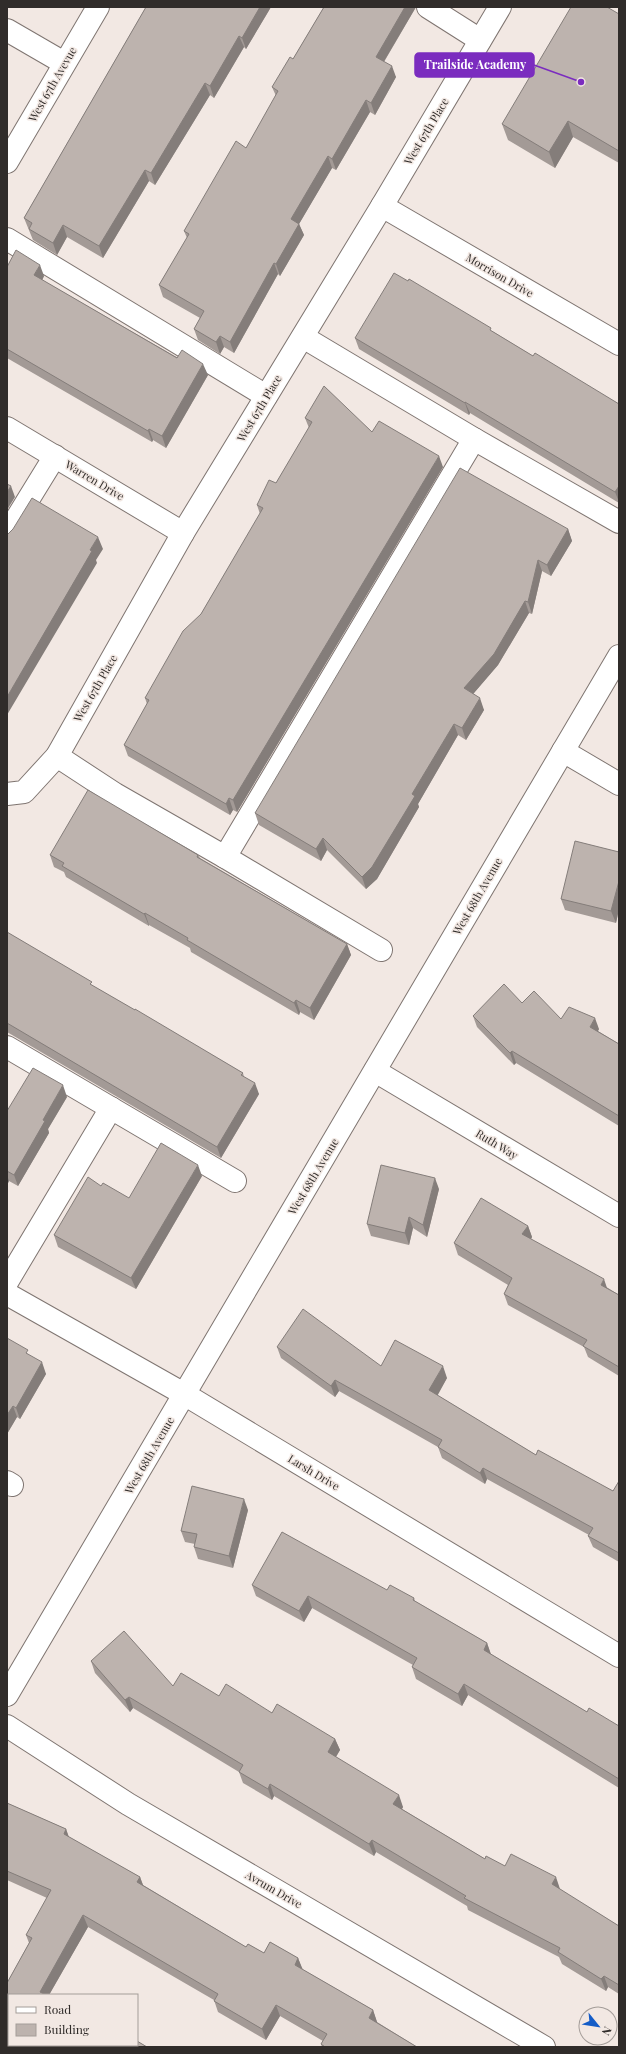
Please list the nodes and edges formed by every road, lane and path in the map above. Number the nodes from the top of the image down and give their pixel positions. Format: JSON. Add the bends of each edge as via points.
{"nodes":[{"id":1,"x":98,"y":7,"type":"edge"},
{"id":2,"x":428,"y":7,"type":"edge"},
{"id":3,"x":500,"y":7,"type":"edge"},
{"id":4,"x":7,"y":30,"type":"edge"},
{"id":5,"x":480,"y":40,"type":"junction"},
{"id":6,"x":64,"y":63,"type":"junction"},
{"id":7,"x":7,"y":162,"type":"edge"},
{"id":8,"x":382,"y":206,"type":"junction"},
{"id":9,"x":7,"y":239,"type":"edge"},
{"id":10,"x":303,"y":336,"type":"junction"},
{"id":11,"x":619,"y":344,"type":"edge"},
{"id":12,"x":266,"y":396,"type":"junction"},
{"id":13,"x":7,"y":428,"type":"edge"},
{"id":14,"x":474,"y":440,"type":"junction"},
{"id":15,"x":55,"y":456,"type":"junction"},
{"id":16,"x":619,"y":522,"type":"edge"},
{"id":17,"x":183,"y":533,"type":"junction"},
{"id":18,"x":7,"y":534,"type":"edge"},
{"id":19,"x":619,"y":656,"type":"edge"},
{"id":20,"x":563,"y":750,"type":"junction"},
{"id":21,"x":57,"y":756,"type":"junction"},
{"id":22,"x":619,"y":784,"type":"edge"},
{"id":23,"x":7,"y":794,"type":"edge"},
{"id":24,"x":225,"y":857,"type":"junction"},
{"id":25,"x":380,"y":950,"type":"dead end"},
{"id":26,"x":7,"y":1047,"type":"edge"},
{"id":27,"x":375,"y":1071,"type":"junction"},
{"id":28,"x":111,"y":1108,"type":"junction"},
{"id":29,"x":235,"y":1181,"type":"dead end"},
{"id":30,"x":619,"y":1216,"type":"edge"},
{"id":31,"x":7,"y":1282,"type":"edge"},
{"id":32,"x":7,"y":1294,"type":"edge"},
{"id":33,"x":184,"y":1394,"type":"junction"},
{"id":34,"x":619,"y":1656,"type":"edge"},
{"id":35,"x":7,"y":1695,"type":"edge"},
{"id":36,"x":7,"y":1726,"type":"edge"},
{"id":37,"x":544,"y":2047,"type":"edge"}],
"edges":[{"from":1,"to":6,"type":"street","name":"West 67th Avevue"},
{"from":2,"to":5,"type":"street"},
{"from":3,"to":5,"type":"street","name":"West 67th Place"},
{"from":4,"to":6,"type":"street"},
{"from":5,"to":8,"type":"street","name":"West 67th Place"},
{"from":6,"to":7,"type":"street","name":"West 67th Avevue"},
{"from":8,"to":10,"type":"street","name":"West 67th Place"},
{"from":8,"to":11,"type":"street","name":"Morrison Drive"},
{"from":9,"to":12,"type":"street"},
{"from":10,"to":12,"type":"street","name":"West 67th Place"},
{"from":10,"to":14,"type":"street"},
{"from":12,"to":17,"type":"street","name":"West 67th Place"},
{"from":13,"to":15,"type":"street","name":"Warren Drive"},
{"from":14,"to":16,"type":"street"},
{"from":14,"to":24,"type":"street"},
{"from":15,"to":17,"type":"street","name":"Warren Drive"},
{"from":15,"to":18,"type":"street"},
{"from":17,"to":21,"type":"street","name":"West 67th Place"},
{"from":19,"to":20,"type":"street","name":"West 68th Avenue"},
{"from":20,"to":22,"type":"street"},
{"from":20,"to":27,"type":"street","name":"West 68th Avenue"},
{"from":21,"to":23,"type":"street","name":"West 67th Place","via":[[24,792]]},
{"from":21,"to":24,"type":"street","via":[[115,794]]},
{"from":24,"to":25,"type":"street"},
{"from":26,"to":28,"type":"street"},
{"from":27,"to":30,"type":"street","name":"Ruth Way"},
{"from":27,"to":33,"type":"street","name":"West 68th Avenue"},
{"from":28,"to":29,"type":"street"},
{"from":28,"to":31,"type":"street"},
{"from":32,"to":33,"type":"street","name":"Larsh Drive"},
{"from":33,"to":34,"type":"street","name":"Larsh Drive"},
{"from":33,"to":35,"type":"street","name":"West 68th Avenue"},
{"from":36,"to":37,"type":"street","name":"Avrum Drive","via":[[128,1804]]}]}
